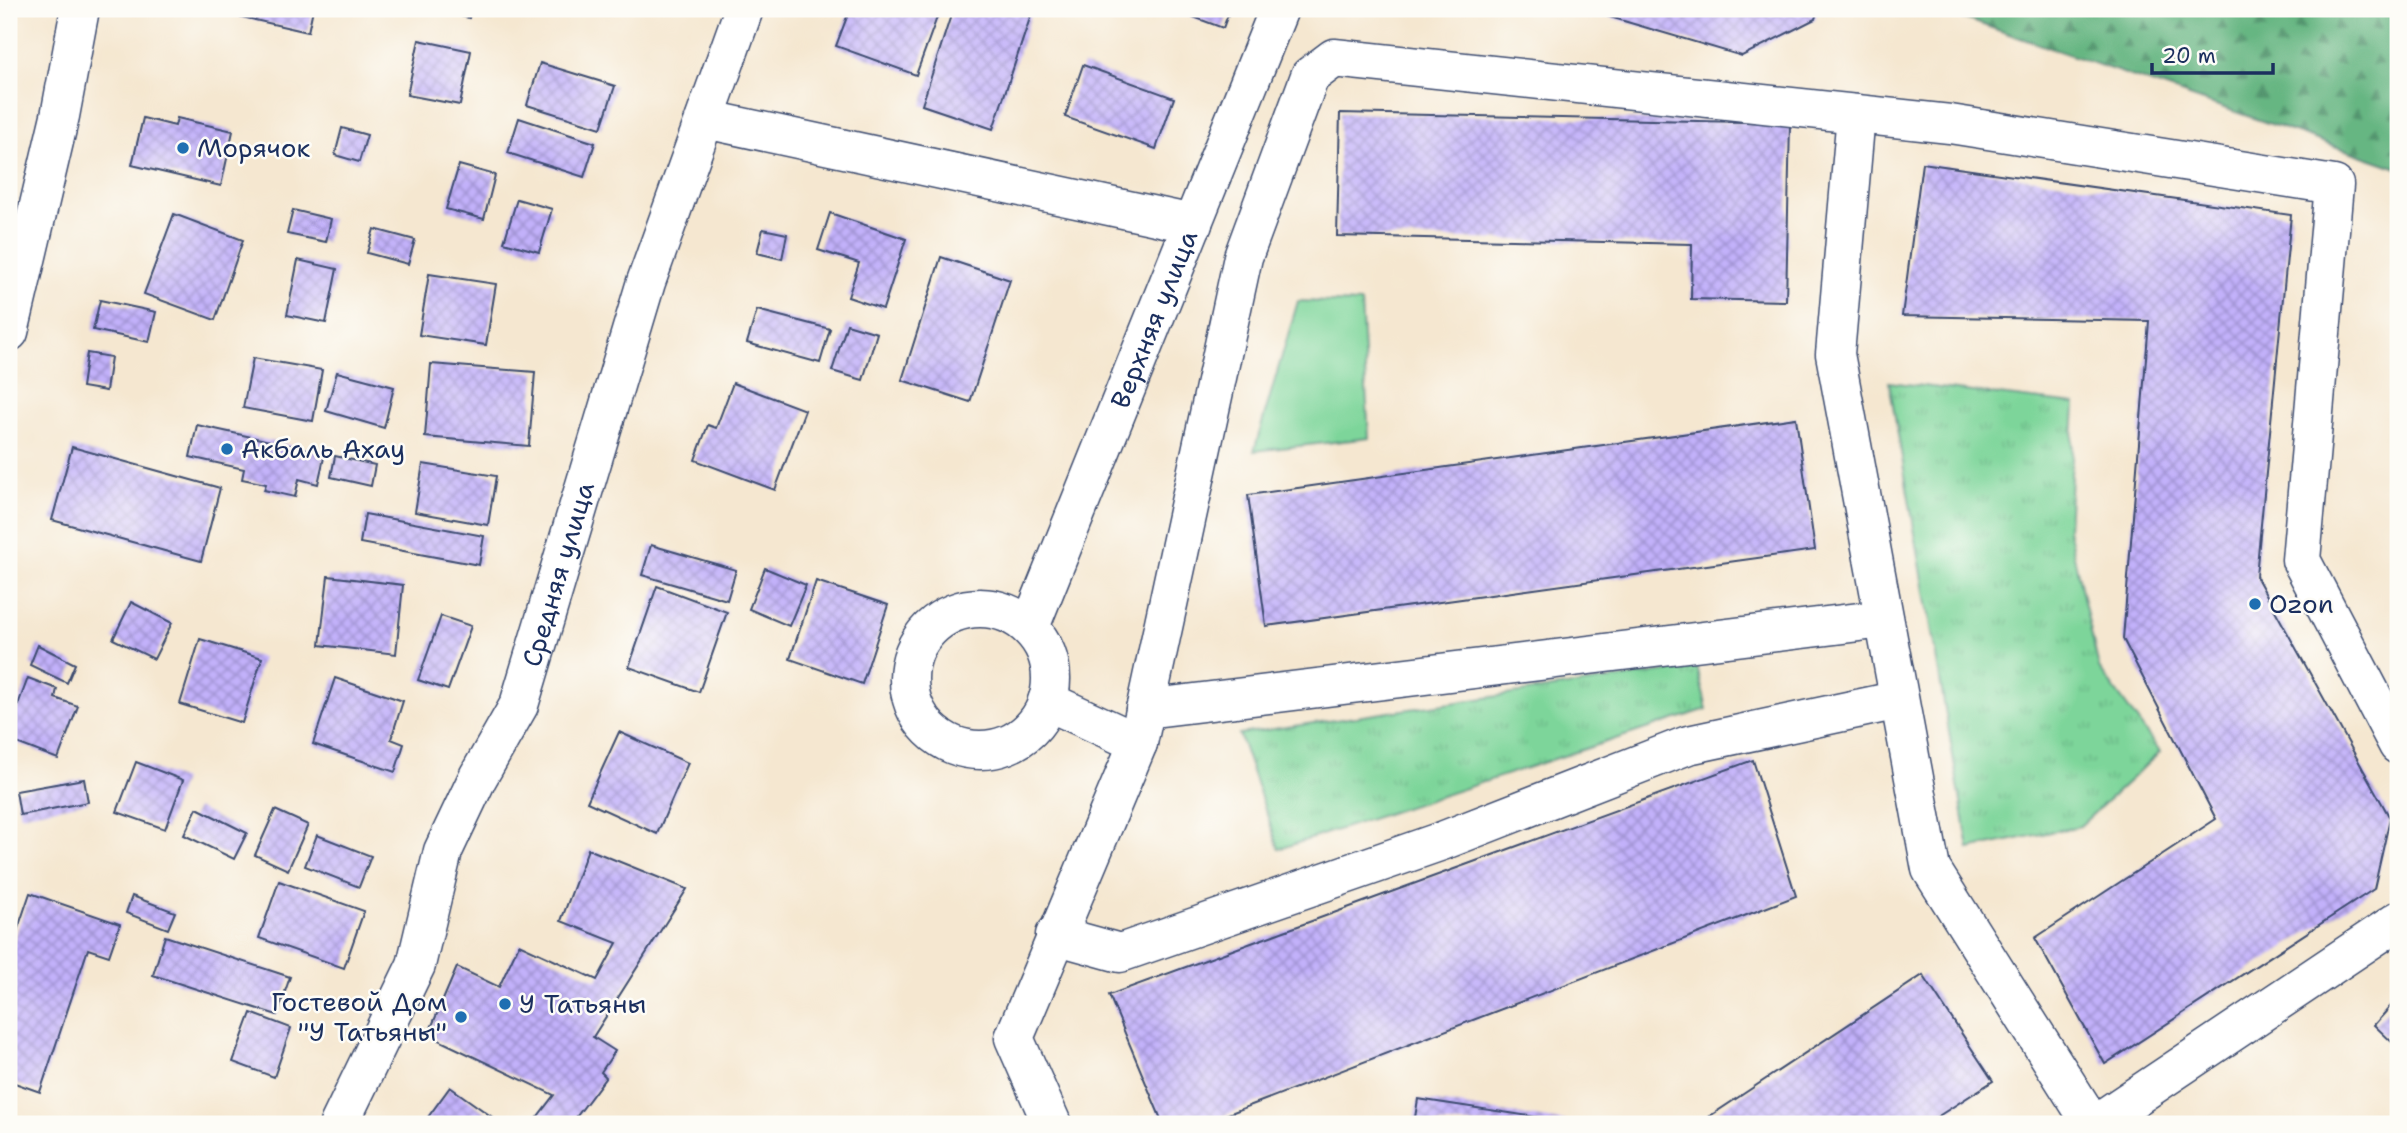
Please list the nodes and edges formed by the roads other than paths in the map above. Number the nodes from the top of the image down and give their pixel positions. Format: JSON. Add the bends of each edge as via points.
{"nodes":[{"id":1,"x":80,"y":9,"type":"edge"},
{"id":2,"x":744,"y":9,"type":"edge"},
{"id":3,"x":1279,"y":9,"type":"edge"},
{"id":4,"x":1856,"y":114,"type":"junction"},
{"id":5,"x":705,"y":119,"type":"junction"},
{"id":6,"x":1193,"y":224,"type":"junction"},
{"id":7,"x":9,"y":332,"type":"edge"},
{"id":8,"x":1884,"y":619,"type":"junction"},
{"id":9,"x":1030,"y":627,"type":"junction"},
{"id":10,"x":1899,"y":700,"type":"junction"},
{"id":11,"x":1047,"y":701,"type":"junction"},
{"id":12,"x":1142,"y":726,"type":"junction"},
{"id":13,"x":2398,"y":745,"type":"edge"},
{"id":14,"x":2398,"y":921,"type":"edge"},
{"id":15,"x":1055,"y":935,"type":"junction"},
{"id":16,"x":339,"y":1124,"type":"edge"},
{"id":17,"x":1052,"y":1124,"type":"edge"},
{"id":18,"x":2093,"y":1124,"type":"edge"}],
"edges":[{"from":1,"to":7,"type":"street","via":[[60,117]]},
{"from":2,"to":5,"type":"street","name":"Средняя улица"},
{"from":3,"to":6,"type":"street","name":"Верхняя улица"},
{"from":4,"to":8,"type":"street","via":[[1835,354]]},
{"from":4,"to":12,"type":"street","via":[[1334,58],[1310,76],[1242,257]]},
{"from":4,"to":13,"type":"street","via":[[1950,124],[2334,185],[2301,560]]},
{"from":5,"to":6,"type":"street"},
{"from":5,"to":16,"type":"street","name":"Средняя улица","via":[[646,282],[519,705],[443,851],[416,965]]},
{"from":6,"to":9,"type":"street","name":"Верхняя улица"},
{"from":8,"to":10,"type":"street"},
{"from":8,"to":12,"type":"street"},
{"from":9,"to":11,"type":"street","via":[[1051,669]]},
{"from":9,"to":11,"type":"street","via":[[1009,613],[986,607],[961,609],[939,620],[921,638],[911,661],[909,685],[916,709],[929,727],[946,741],[968,749],[1012,743],[1030,730]]},
{"from":10,"to":15,"type":"street","via":[[1688,745],[1442,841],[1121,953]]},
{"from":10,"to":18,"type":"street","via":[[1931,869]]},
{"from":11,"to":12,"type":"street"},
{"from":12,"to":15,"type":"street"},
{"from":14,"to":18,"type":"street"},
{"from":15,"to":17,"type":"street","via":[[1014,1038]]}]}
